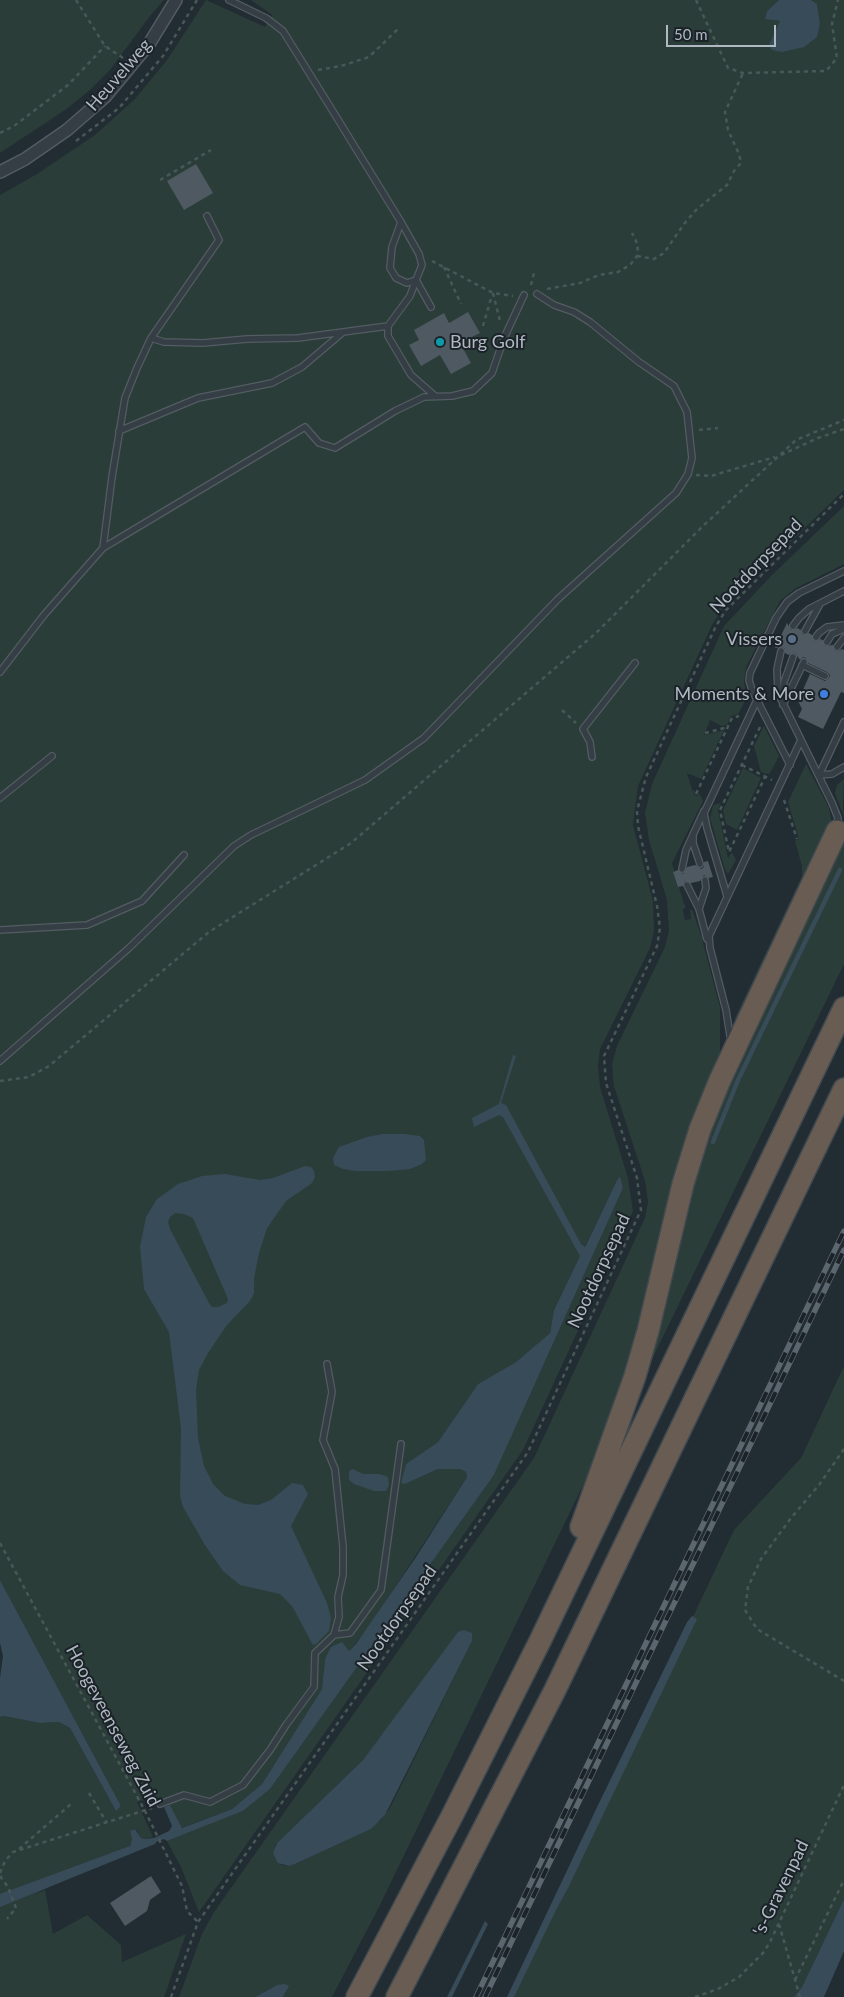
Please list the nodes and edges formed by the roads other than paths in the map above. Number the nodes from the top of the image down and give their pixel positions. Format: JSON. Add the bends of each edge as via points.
{"nodes":[{"id":1,"x":176,"y":0,"type":"edge"},
{"id":2,"x":228,"y":0,"type":"edge"},
{"id":3,"x":0,"y":172,"type":"edge"},
{"id":4,"x":206,"y":216,"type":"dead end"},
{"id":5,"x":401,"y":222,"type":"junction"},
{"id":6,"x":416,"y":280,"type":"junction"},
{"id":7,"x":537,"y":294,"type":"road end"},
{"id":8,"x":524,"y":295,"type":"road end"},
{"id":9,"x":431,"y":307,"type":"dead end"},
{"id":10,"x":388,"y":326,"type":"junction"},
{"id":11,"x":342,"y":333,"type":"junction"},
{"id":12,"x":151,"y":338,"type":"junction"},
{"id":13,"x":435,"y":396,"type":"junction"},
{"id":14,"x":119,"y":431,"type":"junction"},
{"id":15,"x":103,"y":548,"type":"junction"},
{"id":16,"x":844,"y":571,"type":"edge"},
{"id":17,"x":844,"y":592,"type":"edge"},
{"id":18,"x":824,"y":602,"type":"junction"},
{"id":19,"x":844,"y":625,"type":"edge"},
{"id":20,"x":793,"y":626,"type":"dead end"},
{"id":21,"x":844,"y":629,"type":"edge"},
{"id":22,"x":805,"y":632,"type":"dead end"},
{"id":23,"x":816,"y":637,"type":"dead end"},
{"id":24,"x":844,"y":638,"type":"edge"},
{"id":25,"x":826,"y":642,"type":"dead end"},
{"id":26,"x":838,"y":647,"type":"dead end"},
{"id":27,"x":781,"y":651,"type":"dead end"},
{"id":28,"x":793,"y":657,"type":"dead end"},
{"id":29,"x":635,"y":663,"type":"dead end"},
{"id":30,"x":0,"y":672,"type":"edge"},
{"id":31,"x":825,"y":674,"type":"dead end"},
{"id":32,"x":757,"y":700,"type":"junction"},
{"id":33,"x":783,"y":705,"type":"junction"},
{"id":34,"x":844,"y":722,"type":"edge"},
{"id":35,"x":801,"y":740,"type":"junction"},
{"id":36,"x":52,"y":756,"type":"dead end"},
{"id":37,"x":592,"y":757,"type":"dead end"},
{"id":38,"x":790,"y":764,"type":"junction"},
{"id":39,"x":844,"y":767,"type":"edge"},
{"id":40,"x":819,"y":774,"type":"junction"},
{"id":41,"x":0,"y":798,"type":"edge"},
{"id":42,"x":708,"y":802,"type":"junction"},
{"id":43,"x":695,"y":829,"type":"junction"},
{"id":44,"x":841,"y":829,"type":"edge"},
{"id":45,"x":184,"y":855,"type":"dead end"},
{"id":46,"x":700,"y":864,"type":"dead end"},
{"id":47,"x":682,"y":869,"type":"dead end"},
{"id":48,"x":705,"y":880,"type":"dead end"},
{"id":49,"x":687,"y":885,"type":"dead end"},
{"id":50,"x":727,"y":896,"type":"junction"},
{"id":51,"x":700,"y":912,"type":"junction"},
{"id":52,"x":0,"y":930,"type":"edge"},
{"id":53,"x":710,"y":948,"type":"junction"},
{"id":54,"x":844,"y":1008,"type":"edge"},
{"id":55,"x":732,"y":1054,"type":"junction"},
{"id":56,"x":0,"y":1061,"type":"edge"},
{"id":57,"x":844,"y":1089,"type":"edge"},
{"id":58,"x":327,"y":1364,"type":"dead end"},
{"id":59,"x":400,"y":1444,"type":"dead end"},
{"id":60,"x":334,"y":1635,"type":"junction"},
{"id":61,"x":540,"y":1641,"type":"junction"},
{"id":62,"x":160,"y":1804,"type":"dead end"},
{"id":63,"x":357,"y":1997,"type":"edge"},
{"id":64,"x":397,"y":1997,"type":"edge"}],
"edges":[{"from":1,"to":3,"type":"street","name":"Heuvelweg","via":[[149,44],[105,97],[67,130]]},
{"from":2,"to":5,"type":"lane","via":[[266,18],[283,31]]},
{"from":4,"to":12,"type":"lane","via":[[219,240]]},
{"from":5,"to":6,"type":"lane","via":[[422,265]]},
{"from":5,"to":6,"type":"lane","via":[[392,247],[390,268],[396,278],[407,283]]},
{"from":6,"to":9,"type":"lane"},
{"from":6,"to":10,"type":"lane","via":[[410,296]]},
{"from":7,"to":56,"type":"lane","via":[[590,322],[674,386],[686,412],[692,458],[688,474],[676,493],[558,599],[424,738],[366,780],[234,846],[129,948]]},
{"from":8,"to":13,"type":"lane","via":[[492,373],[473,391]]},
{"from":10,"to":11,"type":"lane"},
{"from":10,"to":13,"type":"lane","via":[[388,336],[411,375]]},
{"from":11,"to":12,"type":"lane","via":[[202,343],[164,342]]},
{"from":11,"to":14,"type":"lane","via":[[302,367],[272,383],[198,398]]},
{"from":12,"to":14,"type":"lane","via":[[125,398]]},
{"from":13,"to":15,"type":"lane","via":[[424,397],[395,411],[335,448],[320,443],[304,427]]},
{"from":14,"to":15,"type":"lane"},
{"from":15,"to":30,"type":"lane"},
{"from":16,"to":32,"type":"lane","via":[[799,593],[782,607],[750,673],[750,683]]},
{"from":17,"to":18,"type":"lane"},
{"from":18,"to":20,"type":"lane","via":[[806,612]]},
{"from":18,"to":22,"type":"lane","via":[[815,611]]},
{"from":19,"to":23,"type":"lane","via":[[827,627]]},
{"from":21,"to":25,"type":"lane","via":[[832,634]]},
{"from":24,"to":26,"type":"lane"},
{"from":27,"to":33,"type":"lane","via":[[776,675]]},
{"from":28,"to":33,"type":"lane","via":[[782,688]]},
{"from":29,"to":37,"type":"lane","via":[[583,729],[590,742]]},
{"from":31,"to":33,"type":"lane","via":[[803,664]]},
{"from":32,"to":38,"type":"lane"},
{"from":32,"to":42,"type":"lane"},
{"from":33,"to":35,"type":"lane"},
{"from":34,"to":40,"type":"lane"},
{"from":35,"to":38,"type":"lane"},
{"from":35,"to":40,"type":"lane"},
{"from":36,"to":41,"type":"lane"},
{"from":38,"to":50,"type":"lane"},
{"from":39,"to":40,"type":"lane","via":[[832,774]]},
{"from":40,"to":44,"type":"lane"},
{"from":42,"to":43,"type":"lane"},
{"from":42,"to":50,"type":"lane","via":[[705,821]]},
{"from":43,"to":46,"type":"lane","via":[[693,843]]},
{"from":43,"to":47,"type":"lane"},
{"from":44,"to":55,"type":"highway"},
{"from":45,"to":52,"type":"lane","via":[[142,901],[87,925]]},
{"from":48,"to":51,"type":"lane"},
{"from":49,"to":51,"type":"lane"},
{"from":50,"to":53,"type":"lane","via":[[709,934]]},
{"from":51,"to":53,"type":"lane"},
{"from":53,"to":55,"type":"lane","via":[[726,1010]]},
{"from":54,"to":61,"type":"highway"},
{"from":55,"to":61,"type":"highway","via":[[692,1152],[635,1376]]},
{"from":57,"to":64,"type":"highway","via":[[555,1690]]},
{"from":58,"to":60,"type":"lane","via":[[332,1392],[323,1440],[335,1469],[344,1547],[339,1617]]},
{"from":59,"to":60,"type":"lane","via":[[381,1590],[350,1633]]},
{"from":60,"to":62,"type":"lane","via":[[315,1653],[314,1687],[243,1785],[210,1802],[184,1795]]},
{"from":61,"to":63,"type":"highway"}]}
